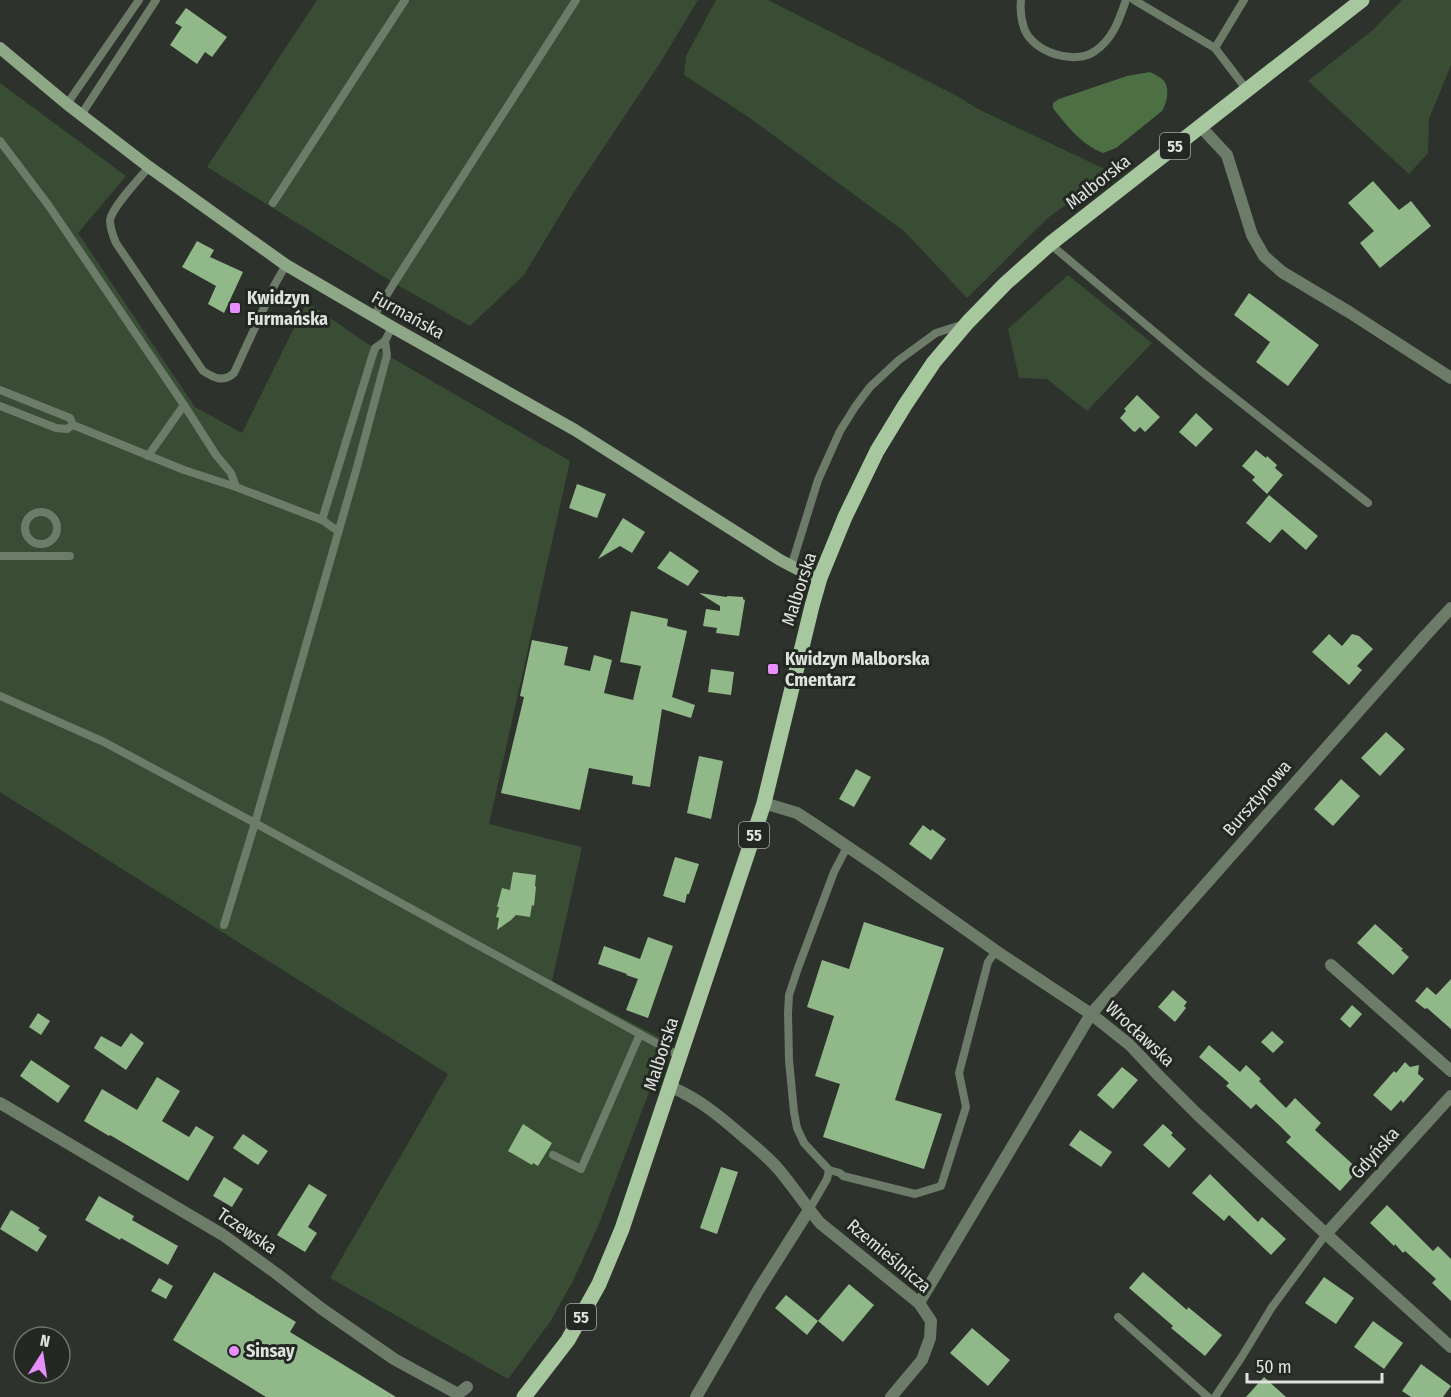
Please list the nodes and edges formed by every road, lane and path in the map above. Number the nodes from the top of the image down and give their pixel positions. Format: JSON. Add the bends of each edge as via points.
{"nodes":[{"id":1,"x":139,"y":0,"type":"edge"},
{"id":2,"x":156,"y":0,"type":"edge"},
{"id":3,"x":405,"y":0,"type":"edge"},
{"id":4,"x":576,"y":0,"type":"edge"},
{"id":5,"x":1021,"y":0,"type":"edge"},
{"id":6,"x":1126,"y":0,"type":"edge"},
{"id":7,"x":1134,"y":0,"type":"edge"},
{"id":8,"x":1244,"y":0,"type":"edge"},
{"id":9,"x":1362,"y":0,"type":"edge"},
{"id":10,"x":0,"y":48,"type":"edge"},
{"id":11,"x":1215,"y":48,"type":"junction"},
{"id":12,"x":1247,"y":90,"type":"junction"},
{"id":13,"x":67,"y":104,"type":"junction"},
{"id":14,"x":81,"y":115,"type":"junction"},
{"id":15,"x":1200,"y":126,"type":"junction"},
{"id":16,"x":0,"y":141,"type":"edge"},
{"id":17,"x":149,"y":167,"type":"junction"},
{"id":18,"x":273,"y":203,"type":"dead end"},
{"id":19,"x":1050,"y":244,"type":"junction"},
{"id":20,"x":286,"y":265,"type":"junction"},
{"id":21,"x":374,"y":316,"type":"junction"},
{"id":22,"x":968,"y":322,"type":"junction"},
{"id":23,"x":392,"y":327,"type":"junction"},
{"id":24,"x":385,"y":341,"type":"junction"},
{"id":25,"x":1451,"y":378,"type":"edge"},
{"id":26,"x":0,"y":390,"type":"edge"},
{"id":27,"x":184,"y":405,"type":"junction"},
{"id":28,"x":0,"y":406,"type":"edge"},
{"id":29,"x":73,"y":425,"type":"junction"},
{"id":30,"x":148,"y":456,"type":"junction"},
{"id":31,"x":236,"y":487,"type":"junction"},
{"id":32,"x":1368,"y":503,"type":"dead end"},
{"id":33,"x":322,"y":520,"type":"junction"},
{"id":34,"x":338,"y":531,"type":"junction"},
{"id":35,"x":30,"y":541,"type":"junction"},
{"id":36,"x":18,"y":555,"type":"junction"},
{"id":37,"x":0,"y":556,"type":"edge"},
{"id":38,"x":70,"y":556,"type":"dead end"},
{"id":39,"x":791,"y":567,"type":"junction"},
{"id":40,"x":820,"y":578,"type":"junction"},
{"id":41,"x":1451,"y":608,"type":"edge"},
{"id":42,"x":0,"y":696,"type":"edge"},
{"id":43,"x":764,"y":804,"type":"junction"},
{"id":44,"x":255,"y":823,"type":"junction"},
{"id":45,"x":847,"y":847,"type":"junction"},
{"id":46,"x":224,"y":925,"type":"dead end"},
{"id":47,"x":996,"y":951,"type":"junction"},
{"id":48,"x":1331,"y":965,"type":"dead end"},
{"id":49,"x":1091,"y":1014,"type":"junction"},
{"id":50,"x":640,"y":1034,"type":"junction"},
{"id":51,"x":680,"y":1056,"type":"junction"},
{"id":52,"x":1451,"y":1071,"type":"edge"},
{"id":53,"x":670,"y":1087,"type":"junction"},
{"id":54,"x":1451,"y":1096,"type":"edge"},
{"id":55,"x":0,"y":1103,"type":"edge"},
{"id":56,"x":553,"y":1155,"type":"dead end"},
{"id":57,"x":829,"y":1170,"type":"junction"},
{"id":58,"x":809,"y":1210,"type":"junction"},
{"id":59,"x":1326,"y":1234,"type":"junction"},
{"id":60,"x":919,"y":1303,"type":"junction"},
{"id":61,"x":1118,"y":1317,"type":"dead end"},
{"id":62,"x":1451,"y":1347,"type":"edge"},
{"id":63,"x":466,"y":1387,"type":"dead end"},
{"id":64,"x":524,"y":1397,"type":"edge"},
{"id":65,"x":696,"y":1397,"type":"edge"},
{"id":66,"x":891,"y":1397,"type":"edge"},
{"id":67,"x":1208,"y":1397,"type":"edge"},
{"id":68,"x":1215,"y":1397,"type":"edge"}],
"edges":[{"from":1,"to":13,"type":"lane"},
{"from":2,"to":14,"type":"lane"},
{"from":3,"to":18,"type":"lane"},
{"from":4,"to":21,"type":"lane"},
{"from":5,"to":6,"type":"lane","via":[[1024,30],[1035,44],[1066,57],[1084,57],[1096,51],[1117,26]]},
{"from":7,"to":11,"type":"lane"},
{"from":8,"to":11,"type":"lane"},
{"from":9,"to":12,"type":"main road","name":"Malborska","number":"55"},
{"from":10,"to":13,"type":"street","name":"Furmańska"},
{"from":11,"to":12,"type":"lane"},
{"from":12,"to":15,"type":"main road","name":"Malborska","number":"55"},
{"from":13,"to":14,"type":"street","name":"Furmańska"},
{"from":14,"to":17,"type":"street","name":"Furmańska"},
{"from":15,"to":19,"type":"main road","name":"Malborska","number":"55"},
{"from":15,"to":25,"type":"street","via":[[1227,155],[1252,235],[1264,256],[1282,272]]},
{"from":16,"to":27,"type":"lane","via":[[49,206]]},
{"from":17,"to":20,"type":"street","name":"Furmańska"},
{"from":17,"to":20,"type":"lane","via":[[111,216],[111,228],[116,243],[203,372],[221,379],[234,373]]},
{"from":19,"to":22,"type":"main road","name":"Malborska","number":"55"},
{"from":19,"to":32,"type":"lane","via":[[1201,371]]},
{"from":20,"to":21,"type":"street","name":"Furmańska"},
{"from":21,"to":23,"type":"street","name":"Furmańska"},
{"from":22,"to":39,"type":"lane","via":[[936,333],[899,360],[855,407],[818,480]]},
{"from":22,"to":40,"type":"main road","name":"Malborska","number":"55","via":[[934,362],[877,451]]},
{"from":23,"to":24,"type":"lane"},
{"from":23,"to":39,"type":"street","name":"Furmańska","via":[[634,466]]},
{"from":24,"to":33,"type":"lane","via":[[375,348]]},
{"from":24,"to":34,"type":"lane","via":[[386,360]]},
{"from":26,"to":29,"type":"lane","via":[[70,418]]},
{"from":27,"to":30,"type":"lane"},
{"from":27,"to":31,"type":"lane","via":[[231,473]]},
{"from":28,"to":29,"type":"lane","via":[[57,428]]},
{"from":29,"to":30,"type":"lane"},
{"from":30,"to":31,"type":"lane"},
{"from":31,"to":33,"type":"lane"},
{"from":33,"to":34,"type":"lane"},
{"from":34,"to":44,"type":"lane"},
{"from":35,"to":35,"type":"lane","via":[[24,527],[27,519],[41,512],[54,519],[57,526],[52,541],[37,545]]},
{"from":35,"to":36,"type":"lane"},
{"from":36,"to":37,"type":"lane"},
{"from":36,"to":38,"type":"lane"},
{"from":39,"to":40,"type":"street","name":"Furmańska"},
{"from":40,"to":43,"type":"main road","name":"Malborska","number":"55"},
{"from":41,"to":49,"type":"street","name":"Bursztynowa"},
{"from":42,"to":44,"type":"lane","via":[[104,742]]},
{"from":43,"to":45,"type":"street","name":"Wrocławska","via":[[797,813]]},
{"from":43,"to":51,"type":"main road","name":"Malborska","number":"55"},
{"from":44,"to":46,"type":"lane"},
{"from":44,"to":50,"type":"lane"},
{"from":45,"to":47,"type":"street","name":"Wrocławska"},
{"from":45,"to":57,"type":"lane","via":[[818,912],[789,995],[789,1060],[797,1128],[804,1143]]},
{"from":47,"to":49,"type":"street","name":"Wrocławska"},
{"from":47,"to":57,"type":"lane","via":[[988,962],[958,1073],[966,1107],[941,1186],[915,1194]]},
{"from":48,"to":52,"type":"street"},
{"from":49,"to":59,"type":"street","name":"Wrocławska","via":[[1130,1045]]},
{"from":49,"to":60,"type":"street","name":"Bursztynowa"},
{"from":50,"to":51,"type":"lane"},
{"from":50,"to":56,"type":"lane","via":[[581,1169]]},
{"from":51,"to":53,"type":"main road","name":"Malborska","number":"55"},
{"from":53,"to":58,"type":"street","name":"Rzemieślnicza","via":[[718,1114],[779,1170]]},
{"from":53,"to":64,"type":"main road","name":"Malborska","number":"55","via":[[599,1284],[568,1340]]},
{"from":54,"to":59,"type":"street","name":"Gdyńska"},
{"from":55,"to":63,"type":"street","name":"Tczewska","via":[[223,1235],[394,1359],[458,1394]]},
{"from":57,"to":58,"type":"lane"},
{"from":58,"to":60,"type":"street","name":"Rzemieślnicza"},
{"from":58,"to":65,"type":"street"},
{"from":59,"to":62,"type":"street","name":"Wrocławska"},
{"from":59,"to":68,"type":"lane","via":[[1272,1307]]},
{"from":60,"to":66,"type":"street","name":"Rzemieślnicza","via":[[931,1321],[930,1338],[922,1360]]},
{"from":61,"to":67,"type":"lane"}]}
